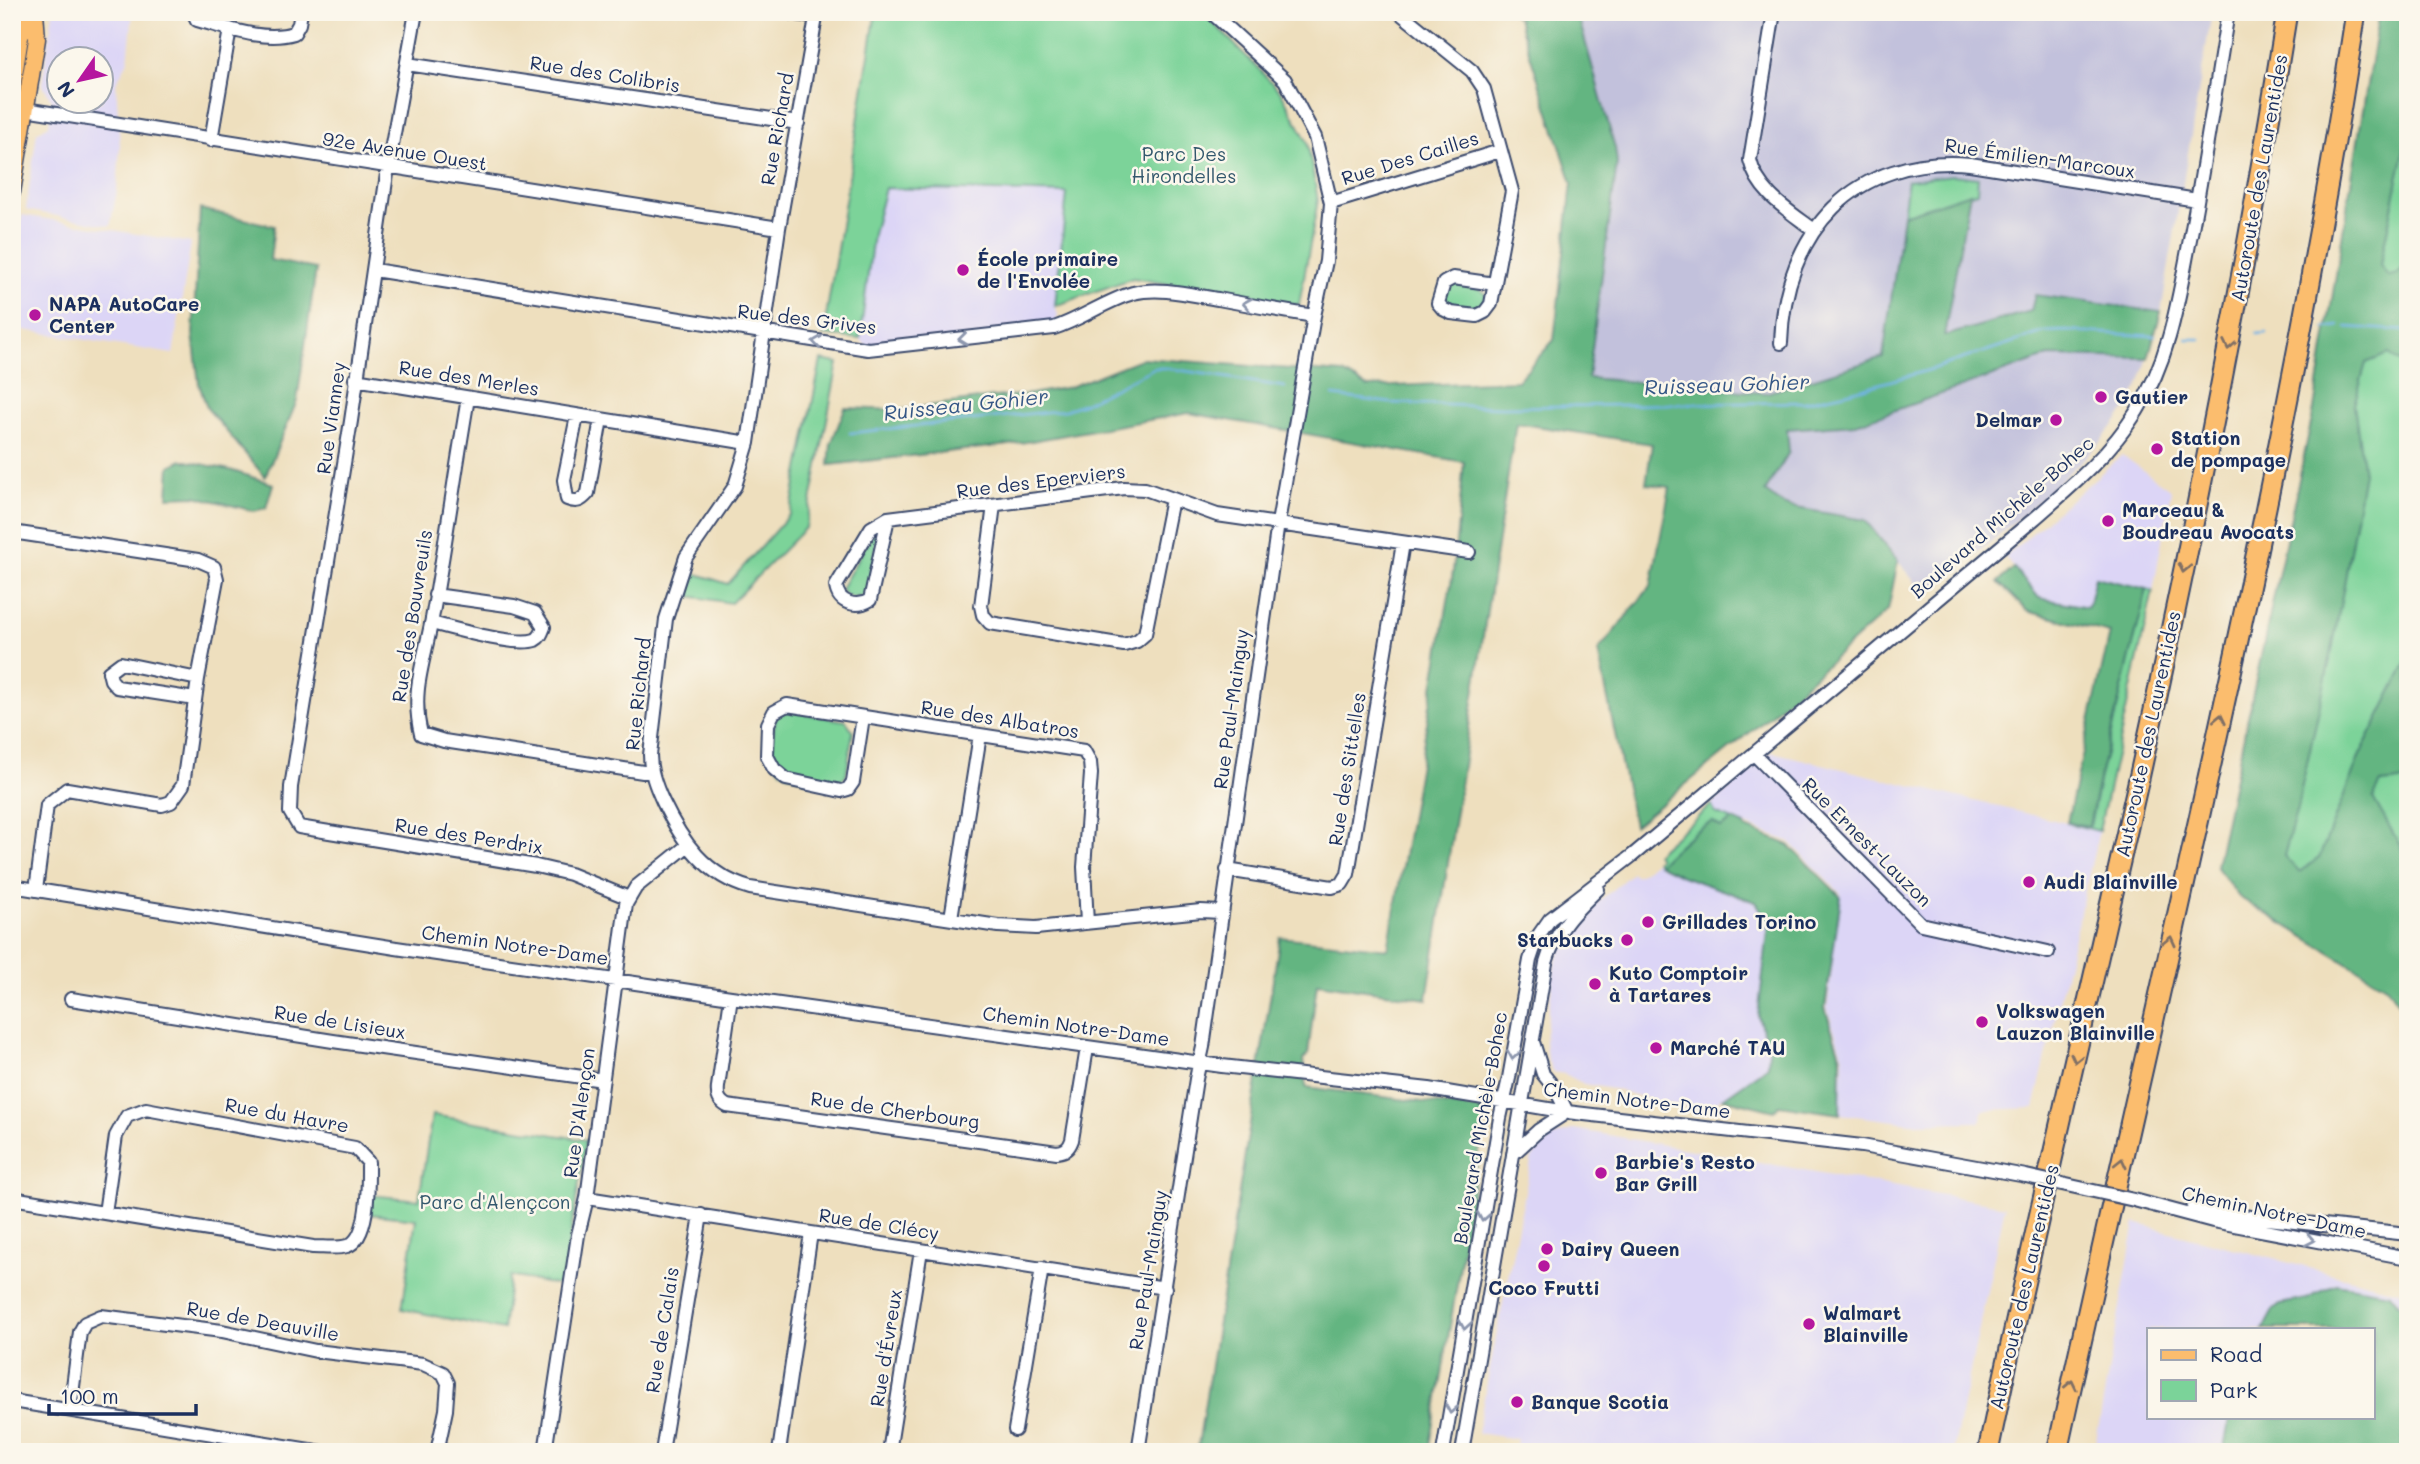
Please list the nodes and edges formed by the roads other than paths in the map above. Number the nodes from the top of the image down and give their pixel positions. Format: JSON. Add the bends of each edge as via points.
{"nodes":[{"id":1,"x":29,"y":12,"type":"edge"},
{"id":2,"x":35,"y":12,"type":"edge"},
{"id":3,"x":193,"y":12,"type":"edge"},
{"id":4,"x":301,"y":12,"type":"edge"},
{"id":5,"x":416,"y":12,"type":"edge"},
{"id":6,"x":783,"y":12,"type":"edge"},
{"id":7,"x":1211,"y":12,"type":"edge"},
{"id":8,"x":1399,"y":12,"type":"edge"},
{"id":9,"x":1774,"y":12,"type":"edge"},
{"id":10,"x":2228,"y":12,"type":"edge"},
{"id":11,"x":2287,"y":12,"type":"edge"},
{"id":12,"x":2356,"y":12,"type":"edge"},
{"id":13,"x":817,"y":15,"type":"edge"},
{"id":14,"x":230,"y":29,"type":"junction"},
{"id":15,"x":407,"y":64,"type":"junction"},
{"id":16,"x":12,"y":88,"type":"edge"},
{"id":17,"x":19,"y":108,"type":"edge"},
{"id":18,"x":798,"y":123,"type":"junction"},
{"id":19,"x":211,"y":140,"type":"junction"},
{"id":20,"x":1500,"y":151,"type":"junction"},
{"id":21,"x":388,"y":167,"type":"junction"},
{"id":22,"x":12,"y":192,"type":"edge"},
{"id":23,"x":2197,"y":200,"type":"junction"},
{"id":24,"x":1331,"y":203,"type":"junction"},
{"id":25,"x":779,"y":228,"type":"junction"},
{"id":26,"x":1814,"y":230,"type":"junction"},
{"id":27,"x":374,"y":270,"type":"junction"},
{"id":28,"x":1495,"y":284,"type":"junction"},
{"id":29,"x":1314,"y":316,"type":"junction"},
{"id":30,"x":765,"y":334,"type":"junction"},
{"id":31,"x":1782,"y":343,"type":"dead end"},
{"id":32,"x":355,"y":379,"type":"junction"},
{"id":33,"x":468,"y":398,"type":"junction"},
{"id":34,"x":577,"y":415,"type":"junction"},
{"id":35,"x":601,"y":419,"type":"junction"},
{"id":36,"x":748,"y":443,"type":"junction"},
{"id":37,"x":1172,"y":499,"type":"junction"},
{"id":38,"x":994,"y":505,"type":"junction"},
{"id":39,"x":888,"y":518,"type":"junction"},
{"id":40,"x":1278,"y":523,"type":"junction"},
{"id":41,"x":12,"y":532,"type":"edge"},
{"id":42,"x":1403,"y":543,"type":"junction"},
{"id":43,"x":1469,"y":552,"type":"dead end"},
{"id":44,"x":435,"y":595,"type":"junction"},
{"id":45,"x":431,"y":624,"type":"junction"},
{"id":46,"x":198,"y":679,"type":"junction"},
{"id":47,"x":195,"y":699,"type":"junction"},
{"id":48,"x":863,"y":717,"type":"junction"},
{"id":49,"x":980,"y":735,"type":"junction"},
{"id":50,"x":1754,"y":754,"type":"junction"},
{"id":51,"x":652,"y":771,"type":"junction"},
{"id":52,"x":299,"y":827,"type":"joint"},
{"id":53,"x":687,"y":846,"type":"junction"},
{"id":54,"x":1633,"y":855,"type":"junction"},
{"id":55,"x":1227,"y":870,"type":"junction"},
{"id":56,"x":12,"y":886,"type":"edge"},
{"id":57,"x":36,"y":890,"type":"junction"},
{"id":58,"x":629,"y":898,"type":"junction"},
{"id":59,"x":1221,"y":912,"type":"junction"},
{"id":60,"x":951,"y":918,"type":"junction"},
{"id":61,"x":1087,"y":923,"type":"junction"},
{"id":62,"x":2048,"y":952,"type":"dead end"},
{"id":63,"x":616,"y":979,"type":"junction"},
{"id":64,"x":732,"y":997,"type":"junction"},
{"id":65,"x":71,"y":999,"type":"dead end"},
{"id":66,"x":1532,"y":1038,"type":"junction"},
{"id":67,"x":1087,"y":1048,"type":"junction"},
{"id":68,"x":1199,"y":1063,"type":"junction"},
{"id":69,"x":603,"y":1080,"type":"junction"},
{"id":70,"x":1504,"y":1101,"type":"junction"},
{"id":71,"x":1520,"y":1104,"type":"junction"},
{"id":72,"x":1567,"y":1112,"type":"junction"},
{"id":73,"x":1513,"y":1154,"type":"junction"},
{"id":74,"x":12,"y":1198,"type":"edge"},
{"id":75,"x":587,"y":1198,"type":"junction"},
{"id":76,"x":2134,"y":1200,"type":"junction"},
{"id":77,"x":105,"y":1213,"type":"junction"},
{"id":78,"x":701,"y":1215,"type":"junction"},
{"id":79,"x":811,"y":1233,"type":"junction"},
{"id":80,"x":2408,"y":1234,"type":"edge"},
{"id":81,"x":921,"y":1250,"type":"junction"},
{"id":82,"x":2405,"y":1259,"type":"edge"},
{"id":83,"x":1042,"y":1268,"type":"junction"},
{"id":84,"x":1165,"y":1288,"type":"junction"},
{"id":85,"x":12,"y":1401,"type":"edge"},
{"id":86,"x":70,"y":1410,"type":"junction"},
{"id":87,"x":1015,"y":1430,"type":"dead end"},
{"id":88,"x":322,"y":1452,"type":"edge"},
{"id":89,"x":437,"y":1452,"type":"edge"},
{"id":90,"x":545,"y":1452,"type":"edge"},
{"id":91,"x":662,"y":1452,"type":"edge"},
{"id":92,"x":779,"y":1452,"type":"edge"},
{"id":93,"x":889,"y":1452,"type":"edge"},
{"id":94,"x":1138,"y":1452,"type":"edge"},
{"id":95,"x":1443,"y":1452,"type":"edge"},
{"id":96,"x":1462,"y":1452,"type":"edge"},
{"id":97,"x":1988,"y":1452,"type":"edge"},
{"id":98,"x":2057,"y":1452,"type":"edge"}],
"edges":[{"from":1,"to":16,"type":"main road"},
{"from":2,"to":17,"type":"main road","via":[[37,39]]},
{"from":3,"to":14,"type":"street","via":[[198,20]]},
{"from":4,"to":14,"type":"street","via":[[294,33],[279,38]]},
{"from":5,"to":15,"type":"street","name":"Rue Vianney"},
{"from":6,"to":13,"type":"street"},
{"from":7,"to":24,"type":"street","name":"Rue Paul-Mainguy","via":[[1285,80],[1315,137]]},
{"from":8,"to":20,"type":"street","via":[[1472,71],[1484,89]]},
{"from":9,"to":26,"type":"street","via":[[1750,160],[1764,189]]},
{"from":10,"to":23,"type":"street","name":"Boulevard Michèle-Bohec"},
{"from":11,"to":97,"type":"highway","name":"Autoroute des Laurentides","one_way":true,"via":[[2203,478]]},
{"from":98,"to":12,"type":"highway","one_way":true,"via":[[2262,526]]},
{"from":13,"to":18,"type":"street","name":"Rue Richard"},
{"from":14,"to":19,"type":"street"},
{"from":15,"to":18,"type":"street","name":"Rue des Colibris"},
{"from":15,"to":21,"type":"street","name":"Rue Vianney"},
{"from":17,"to":19,"type":"street","name":"92e Avenue Ouest"},
{"from":17,"to":22,"type":"main road"},
{"from":18,"to":25,"type":"street","name":"Rue Richard"},
{"from":19,"to":21,"type":"street","name":"92e Avenue Ouest"},
{"from":20,"to":24,"type":"street","name":"Rue Des Cailles"},
{"from":20,"to":28,"type":"street","via":[[1512,191]]},
{"from":21,"to":25,"type":"street","name":"92e Avenue Ouest"},
{"from":21,"to":27,"type":"street","name":"Rue Vianney"},
{"from":23,"to":26,"type":"street","name":"Rue Émilien-Marcoux","via":[[1979,166],[1932,163],[1895,171],[1864,185]]},
{"from":23,"to":50,"type":"street","name":"Boulevard Michèle-Bohec","via":[[2164,356],[2115,443],[2054,503]]},
{"from":24,"to":29,"type":"street","name":"Rue Paul-Mainguy","via":[[1326,261]]},
{"from":25,"to":30,"type":"street","name":"Rue Richard"},
{"from":26,"to":31,"type":"street","name":"Rue Émilien-Marcoux","via":[[1790,281]]},
{"from":27,"to":30,"type":"street","name":"Rue des Grives"},
{"from":27,"to":32,"type":"street","name":"Rue Vianney"},
{"from":28,"to":28,"type":"street","via":[[1491,304],[1477,316],[1451,313],[1438,303],[1444,282],[1453,278]]},
{"from":29,"to":30,"type":"street","name":"Rue des Grives","one_way":true,"via":[[1152,291],[1122,297],[1054,328],[904,346],[869,349]]},
{"from":29,"to":40,"type":"street","name":"Rue Paul-Mainguy"},
{"from":30,"to":36,"type":"street","name":"Rue Richard"},
{"from":32,"to":33,"type":"street","name":"Rue des Merles"},
{"from":32,"to":52,"type":"street","name":"Rue Vianney","via":[[290,787],[290,812]]},
{"from":33,"to":34,"type":"street","name":"Rue des Merles"},
{"from":33,"to":44,"type":"street","name":"Rue des Bouvreuils"},
{"from":34,"to":35,"type":"street","name":"Rue des Merles"},
{"from":34,"to":35,"type":"street","via":[[564,480],[567,499],[574,501],[588,493]]},
{"from":35,"to":36,"type":"street","name":"Rue des Merles"},
{"from":36,"to":51,"type":"street","name":"Rue Richard","via":[[735,486],[686,557],[666,619]]},
{"from":37,"to":38,"type":"street","name":"Rue des Eperviers","via":[[1145,489],[1124,488]]},
{"from":37,"to":38,"type":"street","via":[[1145,634],[1124,645],[990,623],[981,606]]},
{"from":37,"to":40,"type":"street","name":"Rue des Eperviers","via":[[1217,515]]},
{"from":38,"to":39,"type":"street","name":"Rue des Eperviers"},
{"from":39,"to":39,"type":"street","via":[[870,600],[861,604],[844,601],[836,586],[870,528]]},
{"from":40,"to":42,"type":"street","name":"Rue des Eperviers"},
{"from":40,"to":55,"type":"street","name":"Rue Paul-Mainguy"},
{"from":41,"to":46,"type":"street","via":[[183,558],[214,567],[217,579]]},
{"from":42,"to":43,"type":"street","name":"Rue des Eperviers"},
{"from":42,"to":55,"type":"street","name":"Rue des Sittelles","via":[[1348,874],[1342,884],[1332,887]]},
{"from":44,"to":45,"type":"street","name":"Rue des Bouvreuils"},
{"from":44,"to":45,"type":"street","via":[[514,606],[535,613],[544,627],[533,641],[509,641]]},
{"from":45,"to":51,"type":"street","name":"Rue des Bouvreuils","via":[[417,683],[415,713],[421,734]]},
{"from":46,"to":47,"type":"street"},
{"from":46,"to":47,"type":"street","via":[[121,663],[109,672],[117,687]]},
{"from":47,"to":57,"type":"street","via":[[183,785],[171,802],[67,789],[47,806]]},
{"from":48,"to":48,"type":"street","name":"Rue des Albatros","via":[[848,789],[786,779],[767,756],[768,724],[774,712],[787,705]]},
{"from":48,"to":49,"type":"street","name":"Rue des Albatros"},
{"from":49,"to":60,"type":"street"},
{"from":49,"to":61,"type":"street","name":"Rue des Albatros","via":[[1084,751],[1090,762],[1084,867]]},
{"from":50,"to":54,"type":"street","name":"Boulevard Michèle-Bohec"},
{"from":50,"to":62,"type":"street","name":"Rue Ernest-Lauzon","via":[[1921,923]]},
{"from":51,"to":53,"type":"street","name":"Rue Richard"},
{"from":52,"to":58,"type":"street","name":"Rue des Perdrix","via":[[536,866]]},
{"from":53,"to":58,"type":"street"},
{"from":53,"to":60,"type":"street","name":"Rue Richard","via":[[713,871],[744,886]]},
{"from":54,"to":66,"type":"street","name":"Boulevard Michèle-Bohec","via":[[1558,932],[1546,963]]},
{"from":54,"to":70,"type":"street","name":"Boulevard Michèle-Bohec","one_way":true,"via":[[1558,911],[1538,936],[1528,966]]},
{"from":55,"to":59,"type":"street","name":"Rue Paul-Mainguy"},
{"from":56,"to":57,"type":"street","name":"Chemin Notre-Dame"},
{"from":57,"to":63,"type":"street","name":"Chemin Notre-Dame"},
{"from":58,"to":63,"type":"street","name":"Rue D'Alençon"},
{"from":59,"to":61,"type":"street","name":"Rue Richard"},
{"from":59,"to":68,"type":"street","name":"Rue Paul-Mainguy"},
{"from":60,"to":61,"type":"street","name":"Rue Richard","via":[[1036,928]]},
{"from":63,"to":64,"type":"street","name":"Chemin Notre-Dame"},
{"from":63,"to":69,"type":"street","name":"Rue D'Alençon"},
{"from":64,"to":67,"type":"street","name":"Chemin Notre-Dame"},
{"from":64,"to":67,"type":"street","name":"Rue de Cherbourg","via":[[718,1087],[720,1102],[727,1106],[1064,1151],[1072,1140]]},
{"from":65,"to":69,"type":"street","name":"Rue de Lisieux"},
{"from":66,"to":71,"type":"street","name":"Boulevard Michèle-Bohec"},
{"from":66,"to":72,"type":"street","via":[[1543,1074]]},
{"from":67,"to":68,"type":"street","name":"Chemin Notre-Dame"},
{"from":68,"to":70,"type":"street","name":"Chemin Notre-Dame"},
{"from":68,"to":84,"type":"street","name":"Rue Paul-Mainguy"},
{"from":69,"to":75,"type":"street","name":"Rue D'Alençon"},
{"from":70,"to":71,"type":"street","name":"Chemin Notre-Dame"},
{"from":70,"to":95,"type":"street","name":"Boulevard Michèle-Bohec","one_way":true},
{"from":71,"to":72,"type":"street","name":"Chemin Notre-Dame"},
{"from":71,"to":73,"type":"street","name":"Boulevard Michèle-Bohec"},
{"from":72,"to":73,"type":"street"},
{"from":72,"to":76,"type":"street","name":"Chemin Notre-Dame","bridge":true,"via":[[1862,1146]]},
{"from":73,"to":96,"type":"street","name":"Boulevard Michèle-Bohec"},
{"from":74,"to":77,"type":"street","name":"Rue du Havre"},
{"from":75,"to":78,"type":"street","name":"Rue de Clécy"},
{"from":75,"to":90,"type":"street","name":"Rue D'Alençon"},
{"from":76,"to":80,"type":"street","name":"Chemin Notre-Dame"},
{"from":76,"to":82,"type":"street","name":"Chemin Notre-Dame","one_way":true,"via":[[2213,1221]]},
{"from":77,"to":77,"type":"street","name":"Rue du Havre","via":[[313,1247],[348,1246],[361,1232],[368,1162],[355,1148],[146,1109],[127,1116],[116,1136]]},
{"from":78,"to":79,"type":"street","name":"Rue de Clécy"},
{"from":78,"to":91,"type":"street","name":"Rue de Calais"},
{"from":79,"to":81,"type":"street","name":"Rue de Clécy"},
{"from":79,"to":92,"type":"street"},
{"from":81,"to":83,"type":"street","name":"Rue de Clécy"},
{"from":81,"to":93,"type":"street","name":"Rue d'Évreux"},
{"from":83,"to":84,"type":"street","name":"Rue de Clécy"},
{"from":83,"to":87,"type":"street"},
{"from":84,"to":94,"type":"street","name":"Rue Paul-Mainguy"},
{"from":85,"to":86,"type":"street"},
{"from":86,"to":88,"type":"street"},
{"from":86,"to":89,"type":"street","name":"Rue de Deauville","via":[[80,1332],[85,1323],[101,1316],[423,1364],[443,1373],[448,1383]]}]}
